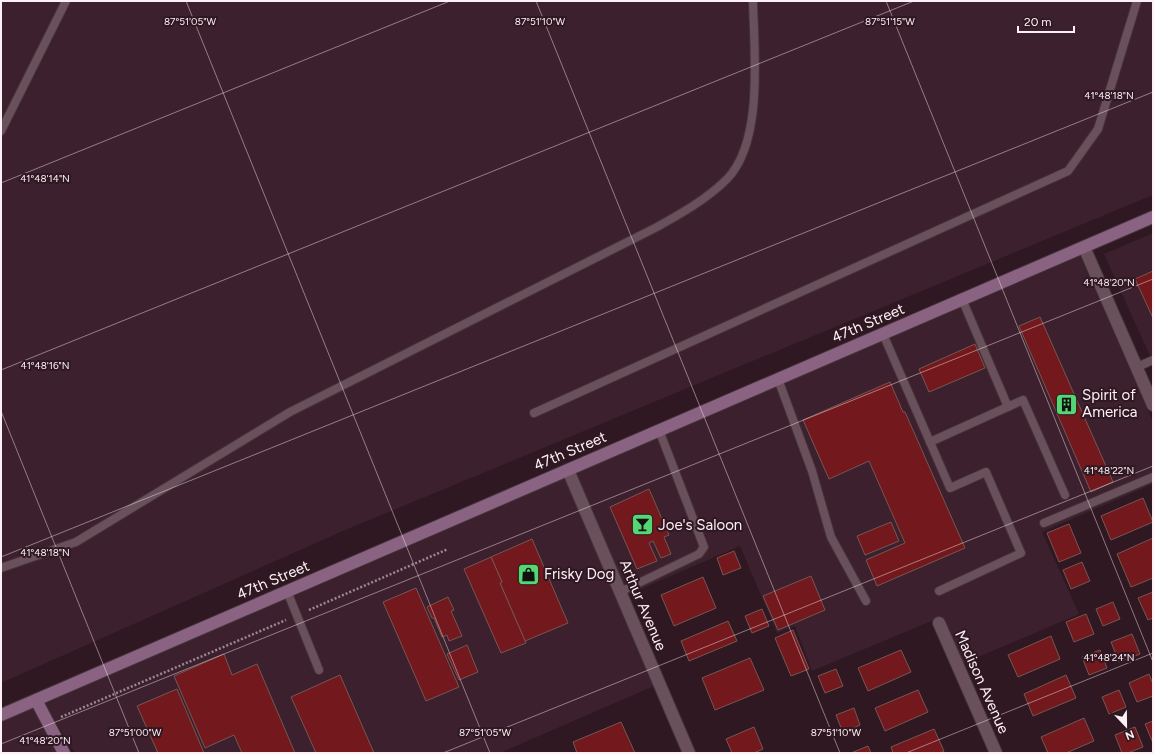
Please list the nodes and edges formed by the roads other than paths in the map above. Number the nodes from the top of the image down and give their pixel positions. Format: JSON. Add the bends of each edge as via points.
{"nodes":[{"id":1,"x":66,"y":1,"type":"edge"},
{"id":2,"x":753,"y":1,"type":"edge"},
{"id":3,"x":1137,"y":1,"type":"edge"},
{"id":4,"x":1,"y":131,"type":"edge"},
{"id":5,"x":1153,"y":217,"type":"edge"},
{"id":6,"x":1084,"y":247,"type":"junction"},
{"id":7,"x":962,"y":300,"type":"junction"},
{"id":8,"x":883,"y":334,"type":"junction"},
{"id":9,"x":1153,"y":360,"type":"edge"},
{"id":10,"x":1137,"y":367,"type":"junction"},
{"id":11,"x":778,"y":379,"type":"junction"},
{"id":12,"x":1153,"y":405,"type":"edge"},
{"id":13,"x":1008,"y":407,"type":"junction"},
{"id":14,"x":534,"y":412,"type":"dead end"},
{"id":15,"x":659,"y":430,"type":"junction"},
{"id":16,"x":930,"y":442,"type":"junction"},
{"id":17,"x":568,"y":470,"type":"junction"},
{"id":18,"x":1153,"y":477,"type":"edge"},
{"id":19,"x":1065,"y":495,"type":"dead end"},
{"id":20,"x":1044,"y":523,"type":"dead end"},
{"id":21,"x":1,"y":568,"type":"edge"},
{"id":22,"x":939,"y":590,"type":"dead end"},
{"id":23,"x":287,"y":591,"type":"junction"},
{"id":24,"x":620,"y":592,"type":"junction"},
{"id":25,"x":866,"y":601,"type":"dead end"},
{"id":26,"x":939,"y":623,"type":"dead end"},
{"id":27,"x":319,"y":670,"type":"dead end"},
{"id":28,"x":36,"y":700,"type":"junction"},
{"id":29,"x":1,"y":715,"type":"edge"},
{"id":30,"x":64,"y":753,"type":"edge"},
{"id":31,"x":689,"y":753,"type":"edge"},
{"id":32,"x":996,"y":753,"type":"edge"}],
"edges":[{"from":1,"to":4,"type":"lane"},
{"from":2,"to":21,"type":"lane","via":[[754,101],[751,129],[742,156],[728,178],[704,200],[657,227],[290,412],[76,542]]},
{"from":3,"to":14,"type":"lane","via":[[1098,129],[1068,171]]},
{"from":5,"to":6,"type":"main road","name":"47th Street"},
{"from":6,"to":7,"type":"main road","name":"47th Street"},
{"from":6,"to":10,"type":"street"},
{"from":7,"to":8,"type":"main road","name":"47th Street"},
{"from":7,"to":13,"type":"lane"},
{"from":8,"to":11,"type":"main road","name":"47th Street"},
{"from":8,"to":16,"type":"lane"},
{"from":9,"to":10,"type":"lane"},
{"from":10,"to":12,"type":"street"},
{"from":11,"to":15,"type":"main road","name":"47th Street"},
{"from":11,"to":25,"type":"lane","via":[[812,471],[831,537]]},
{"from":13,"to":16,"type":"lane"},
{"from":13,"to":19,"type":"lane","via":[[1023,400]]},
{"from":15,"to":17,"type":"main road","name":"47th Street"},
{"from":15,"to":24,"type":"lane","via":[[704,547],[699,554]]},
{"from":16,"to":22,"type":"lane","via":[[950,488],[986,472],[1021,553]]},
{"from":17,"to":23,"type":"main road","name":"47th Street"},
{"from":17,"to":24,"type":"street","name":"Arthur Avenue"},
{"from":18,"to":20,"type":"lane"},
{"from":23,"to":27,"type":"lane"},
{"from":23,"to":28,"type":"main road","name":"47th Street"},
{"from":24,"to":31,"type":"street","name":"Arthur Avenue"},
{"from":26,"to":32,"type":"street","name":"Madison Avenue"},
{"from":28,"to":29,"type":"main road","name":"47th Street"},
{"from":28,"to":30,"type":"main road"}]}
